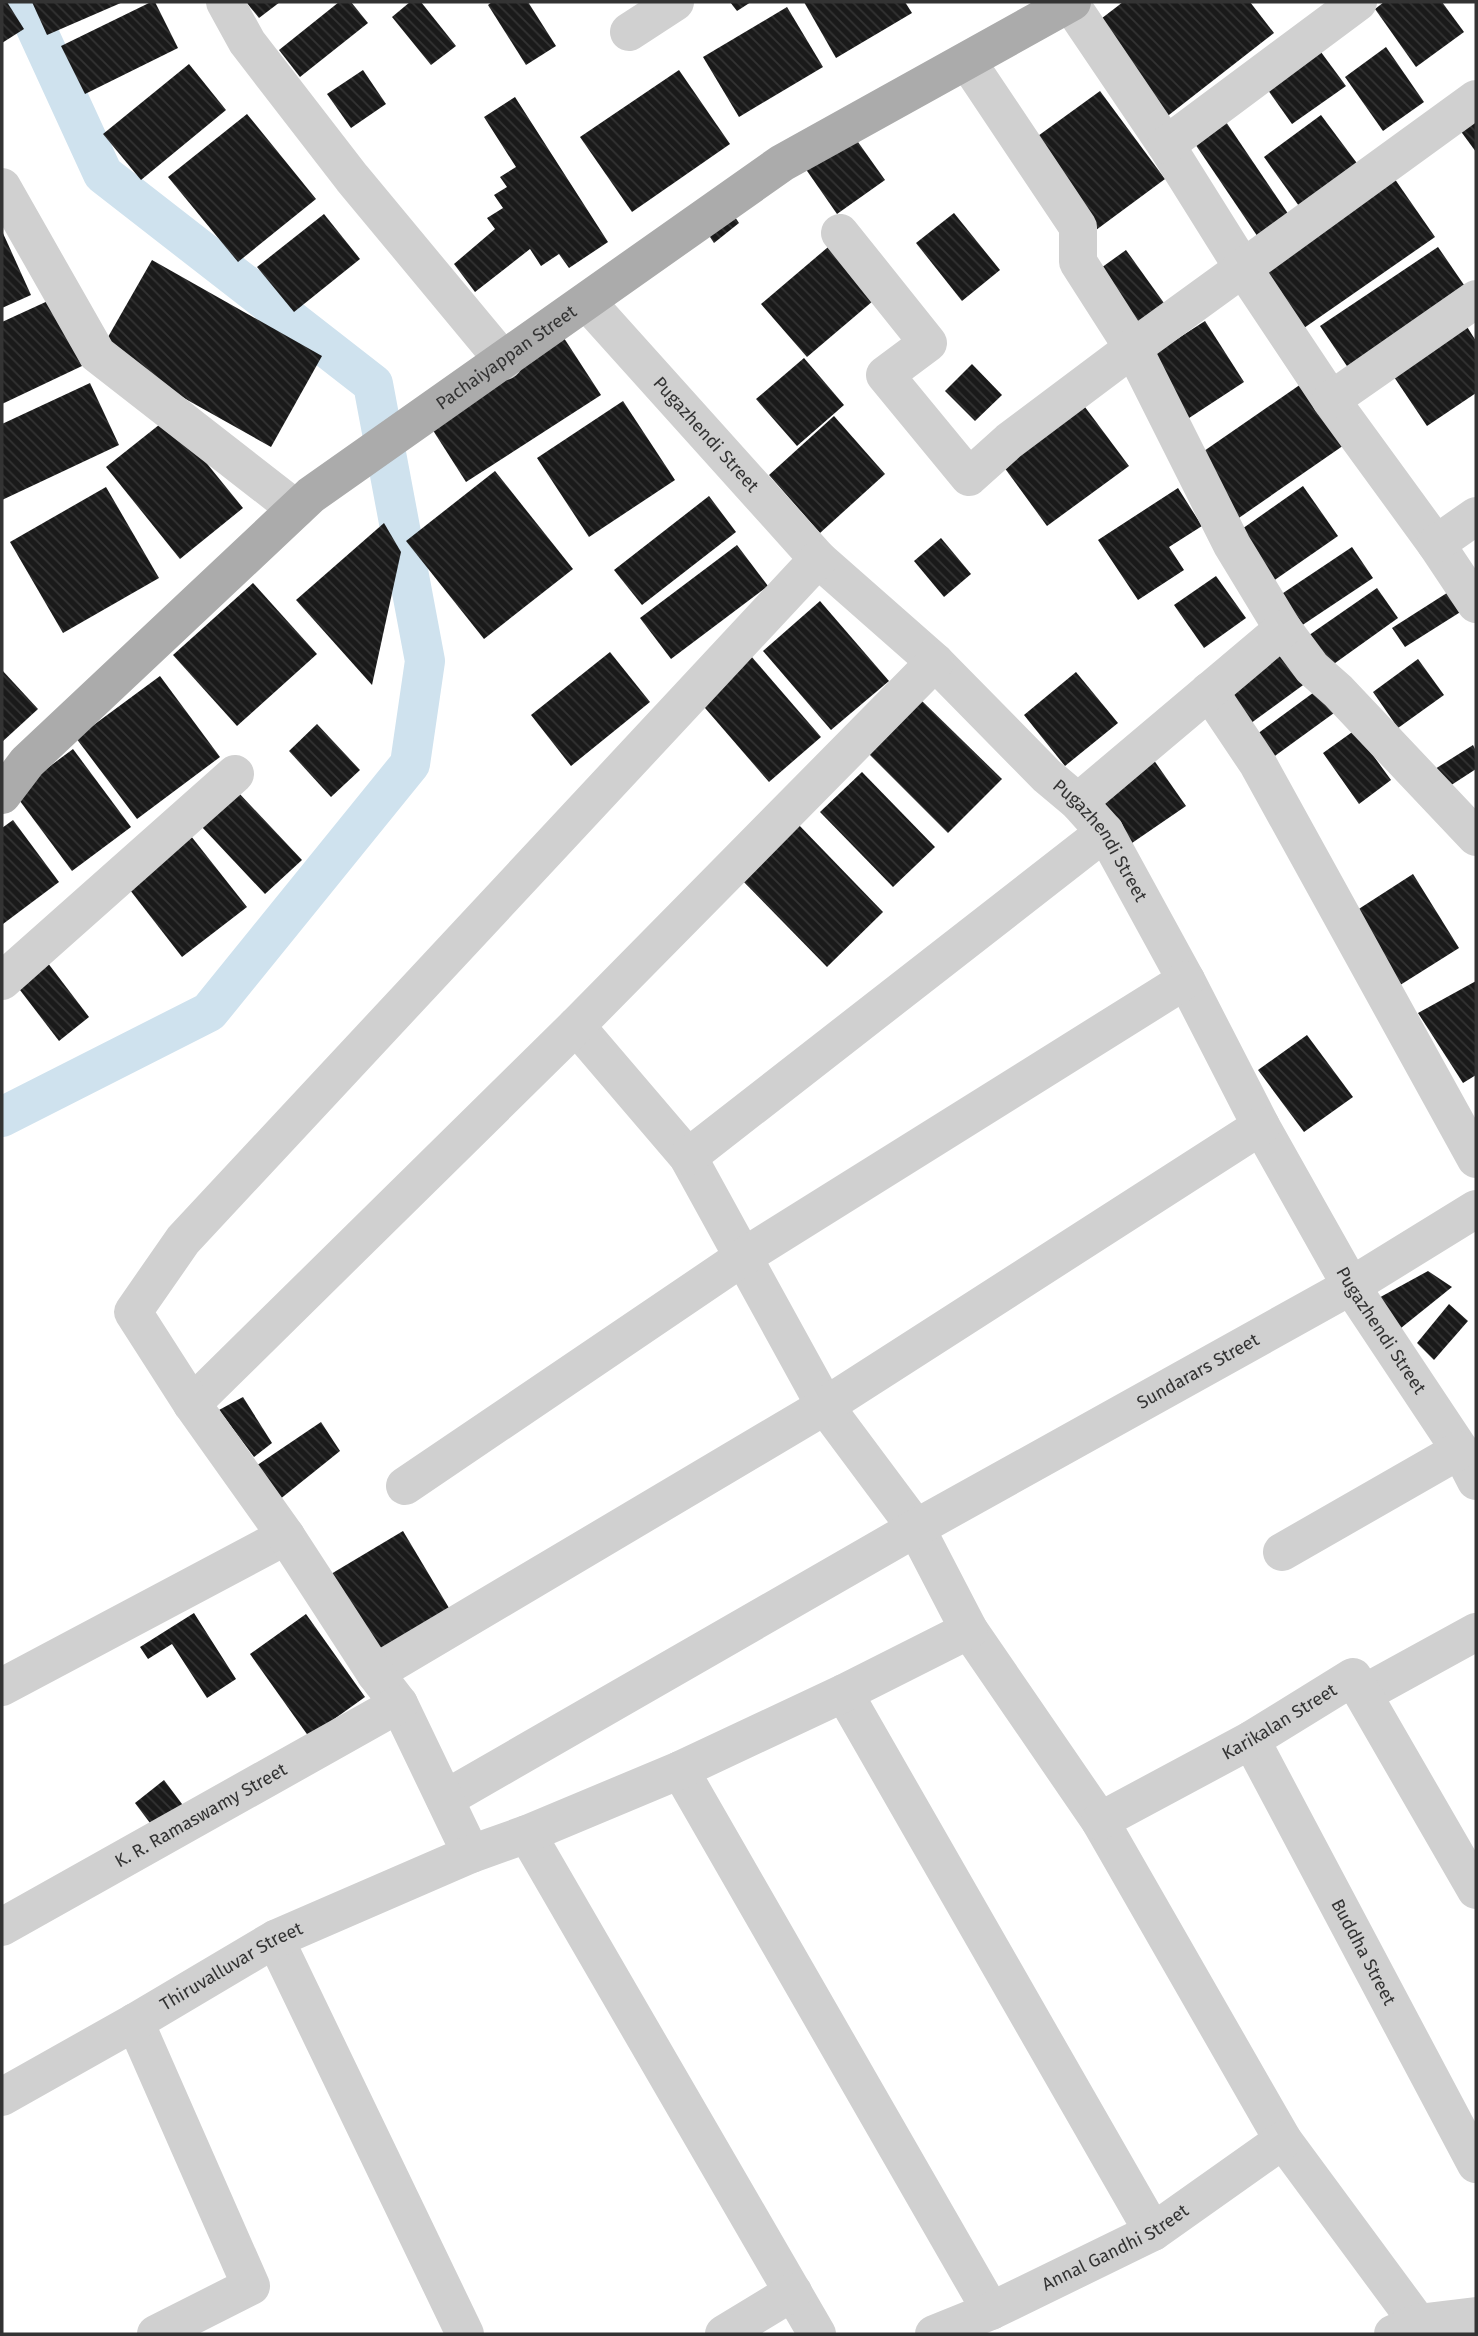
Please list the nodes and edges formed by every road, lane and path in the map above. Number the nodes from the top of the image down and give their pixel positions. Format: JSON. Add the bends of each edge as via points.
{"nodes":[{"id":1,"x":225,"y":2,"type":"edge"},
{"id":2,"x":675,"y":2,"type":"edge"},
{"id":3,"x":1358,"y":2,"type":"edge"},
{"id":4,"x":1071,"y":3,"type":"edge"},
{"id":5,"x":629,"y":32,"type":"dead end"},
{"id":6,"x":967,"y":61,"type":"junction"},
{"id":7,"x":1476,"y":99,"type":"edge"},
{"id":8,"x":1166,"y":145,"type":"junction"},
{"id":9,"x":2,"y":187,"type":"edge"},
{"id":10,"x":840,"y":233,"type":"dead end"},
{"id":11,"x":1244,"y":268,"type":"junction"},
{"id":12,"x":1476,"y":299,"type":"edge"},
{"id":13,"x":587,"y":302,"type":"junction"},
{"id":14,"x":1133,"y":348,"type":"junction"},
{"id":15,"x":490,"y":370,"type":"junction"},
{"id":16,"x":1332,"y":400,"type":"junction"},
{"id":17,"x":304,"y":502,"type":"junction"},
{"id":18,"x":1476,"y":516,"type":"edge"},
{"id":19,"x":1436,"y":544,"type":"junction"},
{"id":20,"x":818,"y":559,"type":"junction"},
{"id":21,"x":1476,"y":604,"type":"edge"},
{"id":22,"x":1283,"y":629,"type":"junction"},
{"id":23,"x":935,"y":662,"type":"junction"},
{"id":24,"x":1209,"y":691,"type":"junction"},
{"id":25,"x":235,"y":774,"type":"dead end"},
{"id":26,"x":2,"y":795,"type":"edge"},
{"id":27,"x":1078,"y":802,"type":"junction"},
{"id":28,"x":1105,"y":832,"type":"junction"},
{"id":29,"x":1476,"y":837,"type":"edge"},
{"id":30,"x":1186,"y":980,"type":"junction"},
{"id":31,"x":2,"y":981,"type":"edge"},
{"id":32,"x":576,"y":1026,"type":"junction"},
{"id":33,"x":1261,"y":1126,"type":"junction"},
{"id":34,"x":688,"y":1157,"type":"junction"},
{"id":35,"x":1476,"y":1159,"type":"edge"},
{"id":36,"x":1476,"y":1209,"type":"edge"},
{"id":37,"x":743,"y":1256,"type":"junction"},
{"id":38,"x":1351,"y":1286,"type":"junction"},
{"id":39,"x":192,"y":1404,"type":"junction"},
{"id":40,"x":825,"y":1406,"type":"junction"},
{"id":41,"x":1468,"y":1466,"type":"edge"},
{"id":42,"x":405,"y":1486,"type":"dead end"},
{"id":43,"x":916,"y":1528,"type":"junction"},
{"id":44,"x":286,"y":1536,"type":"junction"},
{"id":45,"x":1282,"y":1552,"type":"dead end"},
{"id":46,"x":969,"y":1630,"type":"junction"},
{"id":47,"x":1476,"y":1632,"type":"edge"},
{"id":48,"x":375,"y":1673,"type":"junction"},
{"id":49,"x":2,"y":1687,"type":"edge"},
{"id":50,"x":844,"y":1693,"type":"junction"},
{"id":51,"x":1363,"y":1694,"type":"junction"},
{"id":52,"x":399,"y":1703,"type":"junction"},
{"id":53,"x":1251,"y":1740,"type":"junction"},
{"id":54,"x":680,"y":1770,"type":"junction"},
{"id":55,"x":445,"y":1799,"type":"junction"},
{"id":56,"x":1100,"y":1821,"type":"junction"},
{"id":57,"x":527,"y":1834,"type":"junction"},
{"id":58,"x":471,"y":1854,"type":"junction"},
{"id":59,"x":1476,"y":1890,"type":"edge"},
{"id":60,"x":2,"y":1927,"type":"edge"},
{"id":61,"x":275,"y":1939,"type":"junction"},
{"id":62,"x":135,"y":2022,"type":"junction"},
{"id":63,"x":2,"y":2097,"type":"edge"},
{"id":64,"x":1283,"y":2140,"type":"junction"},
{"id":65,"x":1476,"y":2164,"type":"edge"},
{"id":66,"x":1153,"y":2232,"type":"junction"},
{"id":67,"x":793,"y":2292,"type":"junction"},
{"id":68,"x":991,"y":2311,"type":"junction"},
{"id":69,"x":1476,"y":2316,"type":"edge"},
{"id":70,"x":1406,"y":2329,"type":"edge"},
{"id":71,"x":156,"y":2334,"type":"edge"},
{"id":72,"x":465,"y":2334,"type":"edge"},
{"id":73,"x":724,"y":2334,"type":"edge"},
{"id":74,"x":817,"y":2334,"type":"edge"},
{"id":75,"x":934,"y":2334,"type":"edge"}],
"edges":[{"from":1,"to":15,"type":"street","via":[[247,42]]},
{"from":2,"to":5,"type":"street"},
{"from":3,"to":8,"type":"street"},
{"from":4,"to":6,"type":"main road","name":"Pachaiyappan Street"},
{"from":4,"to":8,"type":"street"},
{"from":6,"to":13,"type":"main road","name":"Pachaiyappan Street","via":[[782,163]]},
{"from":6,"to":14,"type":"street","via":[[1078,228],[1079,262]]},
{"from":7,"to":11,"type":"street"},
{"from":8,"to":11,"type":"street"},
{"from":9,"to":17,"type":"street","via":[[97,354]]},
{"from":10,"to":14,"type":"street","via":[[928,343],[885,375],[969,477],[1009,441]]},
{"from":11,"to":14,"type":"street"},
{"from":11,"to":16,"type":"street"},
{"from":12,"to":16,"type":"street"},
{"from":13,"to":15,"type":"main road","name":"Pachaiyappan Street"},
{"from":13,"to":20,"type":"street","name":"Pugazhendi Street"},
{"from":14,"to":22,"type":"street","via":[[1232,545]]},
{"from":15,"to":17,"type":"main road","name":"Pachaiyappan Street"},
{"from":16,"to":19,"type":"street"},
{"from":17,"to":26,"type":"main road","name":"Pachaiyappan Street","via":[[27,762]]},
{"from":18,"to":19,"type":"street"},
{"from":19,"to":21,"type":"street"},
{"from":20,"to":23,"type":"street","name":"Pugazhendi Street"},
{"from":20,"to":39,"type":"street","via":[[183,1240],[133,1312]]},
{"from":22,"to":24,"type":"street"},
{"from":22,"to":29,"type":"street","via":[[1312,667]]},
{"from":23,"to":27,"type":"street","name":"Pugazhendi Street"},
{"from":23,"to":32,"type":"street"},
{"from":24,"to":27,"type":"street"},
{"from":24,"to":35,"type":"street","via":[[1258,764]]},
{"from":25,"to":31,"type":"street"},
{"from":27,"to":28,"type":"street","name":"Pugazhendi Street"},
{"from":28,"to":30,"type":"street","name":"Pugazhendi Street"},
{"from":28,"to":34,"type":"street"},
{"from":30,"to":33,"type":"street","name":"Pugazhendi Street"},
{"from":30,"to":37,"type":"street"},
{"from":32,"to":34,"type":"street"},
{"from":32,"to":39,"type":"street"},
{"from":33,"to":38,"type":"street","name":"Pugazhendi Street"},
{"from":33,"to":40,"type":"street"},
{"from":34,"to":37,"type":"street"},
{"from":36,"to":38,"type":"street","name":"Sundarars Street"},
{"from":37,"to":40,"type":"street"},
{"from":37,"to":42,"type":"street"},
{"from":38,"to":41,"type":"street","name":"Pugazhendi Street"},
{"from":38,"to":43,"type":"street","name":"Sundarars Street"},
{"from":39,"to":44,"type":"street"},
{"from":40,"to":43,"type":"street"},
{"from":40,"to":48,"type":"street"},
{"from":41,"to":45,"type":"street"},
{"from":43,"to":46,"type":"street"},
{"from":43,"to":55,"type":"street","name":"Sundarars Street"},
{"from":44,"to":48,"type":"street"},
{"from":44,"to":49,"type":"street"},
{"from":46,"to":50,"type":"street","name":"Thiruvalluvar Street"},
{"from":46,"to":56,"type":"street"},
{"from":47,"to":51,"type":"street"},
{"from":48,"to":52,"type":"street"},
{"from":50,"to":54,"type":"street","name":"Thiruvalluvar Street"},
{"from":50,"to":66,"type":"street"},
{"from":51,"to":53,"type":"street","name":"Karikalan Street","via":[[1353,1677]]},
{"from":51,"to":59,"type":"street","name":"Karikalan Street"},
{"from":52,"to":55,"type":"street"},
{"from":52,"to":60,"type":"street","name":"K. R. Ramaswamy Street"},
{"from":53,"to":56,"type":"street","name":"Karikalan Street"},
{"from":53,"to":65,"type":"street","name":"Buddha Street"},
{"from":54,"to":57,"type":"street","name":"Thiruvalluvar Street"},
{"from":54,"to":68,"type":"street"},
{"from":55,"to":58,"type":"street"},
{"from":56,"to":64,"type":"street"},
{"from":57,"to":58,"type":"street","name":"Thiruvalluvar Street"},
{"from":57,"to":67,"type":"street"},
{"from":58,"to":61,"type":"street","name":"Thiruvalluvar Street"},
{"from":61,"to":62,"type":"street","name":"Thiruvalluvar Street"},
{"from":61,"to":72,"type":"street"},
{"from":62,"to":63,"type":"street","name":"Thiruvalluvar Street"},
{"from":62,"to":71,"type":"street","via":[[251,2286]]},
{"from":64,"to":66,"type":"street","name":"Annal Gandhi Street"},
{"from":64,"to":70,"type":"street"},
{"from":66,"to":68,"type":"street","name":"Annal Gandhi Street"},
{"from":67,"to":73,"type":"street"},
{"from":67,"to":74,"type":"street"},
{"from":68,"to":75,"type":"street","name":"Annal Gandhi Street"},
{"from":69,"to":70,"type":"street"}]}
